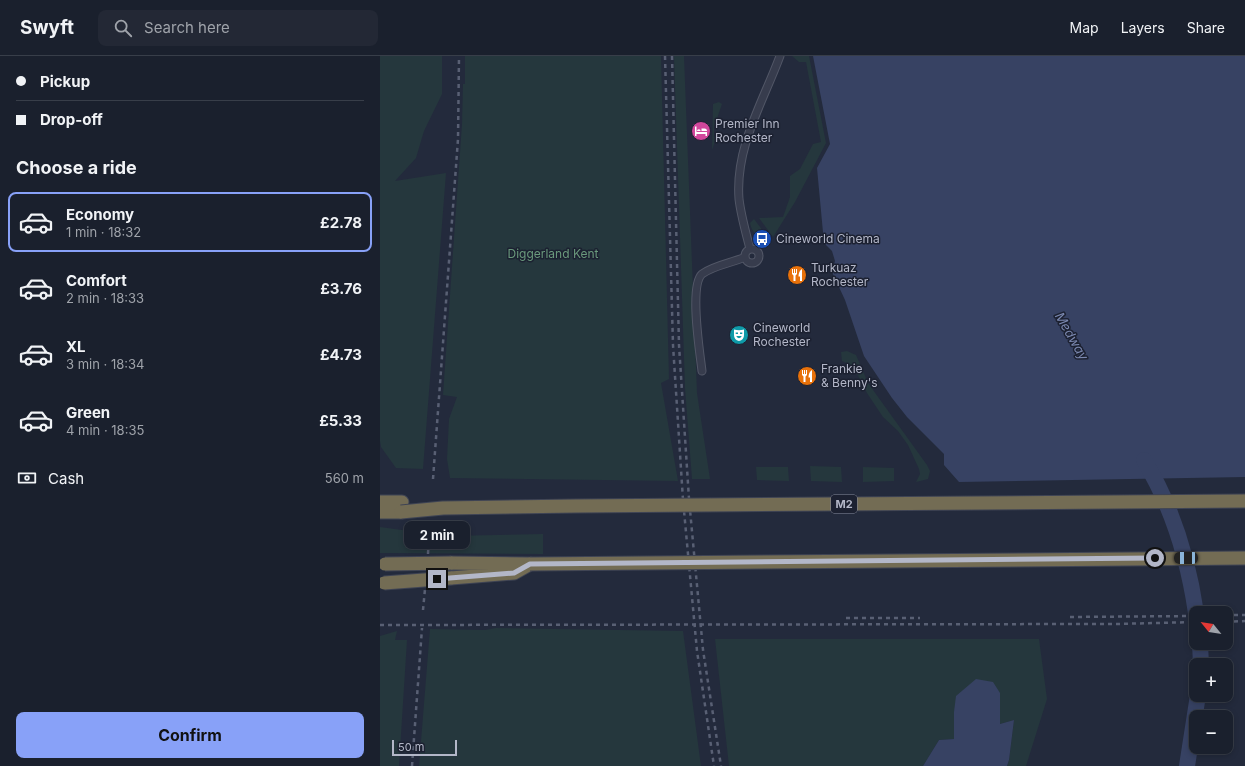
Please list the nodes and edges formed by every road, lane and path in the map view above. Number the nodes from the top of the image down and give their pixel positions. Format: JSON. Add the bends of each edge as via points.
{"nodes":[{"id":1,"x":780,"y":56,"type":"edge"},
{"id":2,"x":750,"y":249,"type":"junction"},
{"id":3,"x":745,"y":257,"type":"junction"},
{"id":4,"x":702,"y":371,"type":"dead end"},
{"id":5,"x":1245,"y":501,"type":"edge"},
{"id":6,"x":380,"y":502,"type":"edge"},
{"id":7,"x":401,"y":507,"type":"junction"},
{"id":8,"x":380,"y":512,"type":"edge"},
{"id":9,"x":1245,"y":558,"type":"edge"},
{"id":10,"x":383,"y":564,"type":"edge"},
{"id":11,"x":530,"y":564,"type":"junction"},
{"id":12,"x":382,"y":583,"type":"edge"}],
"edges":[{"from":1,"to":2,"type":"street","via":[[754,119],[742,158],[739,198]]},
{"from":2,"to":3,"type":"street"},
{"from":2,"to":3,"type":"street","via":[[756,251],[758,258],[751,262]]},
{"from":3,"to":4,"type":"street","via":[[707,272],[698,280],[697,329]]},
{"from":5,"to":7,"type":"highway","number":"M2","bridge":true},
{"from":6,"to":7,"type":"highway","number":"M2"},
{"from":7,"to":8,"type":"highway","number":"M2"},
{"from":9,"to":11,"type":"highway","bridge":true},
{"from":10,"to":11,"type":"highway","bridge":true},
{"from":11,"to":12,"type":"highway","bridge":true,"via":[[514,573]]}]}
